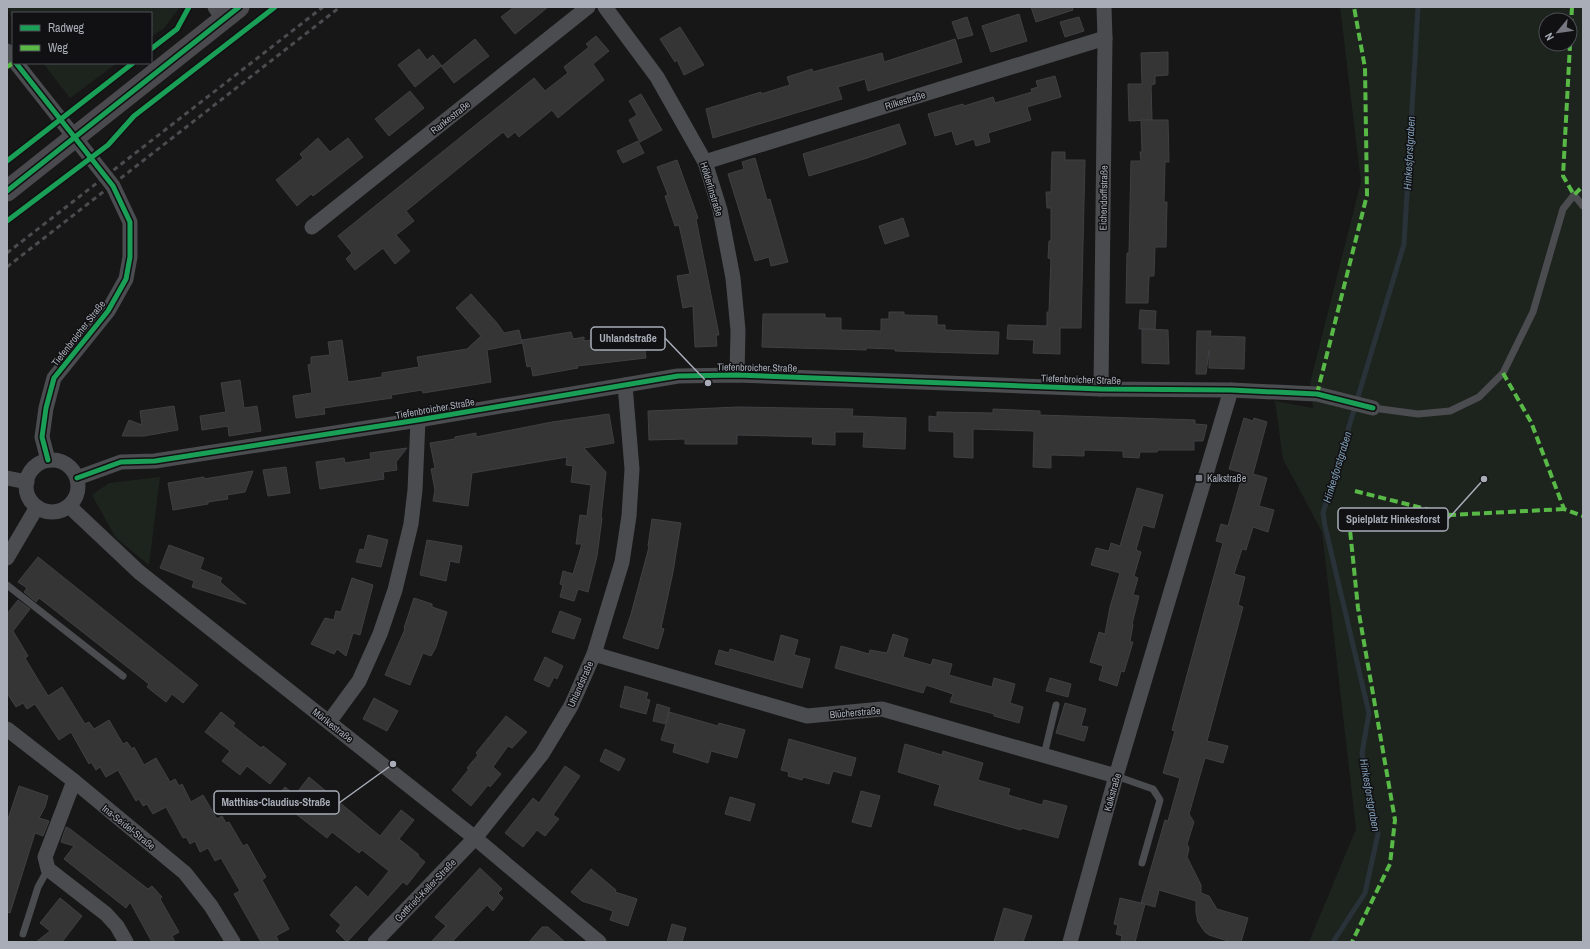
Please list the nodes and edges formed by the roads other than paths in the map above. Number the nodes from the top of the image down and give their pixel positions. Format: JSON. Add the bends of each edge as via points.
{"nodes":[{"id":1,"x":588,"y":7,"type":"edge"},
{"id":2,"x":605,"y":7,"type":"edge"},
{"id":3,"x":1104,"y":7,"type":"edge"},
{"id":4,"x":226,"y":11,"type":"edge"},
{"id":5,"x":1105,"y":38,"type":"junction"},
{"id":6,"x":20,"y":69,"type":"edge"},
{"id":7,"x":705,"y":162,"type":"junction"},
{"id":8,"x":7,"y":191,"type":"edge"},
{"id":9,"x":1583,"y":206,"type":"edge"},
{"id":10,"x":312,"y":227,"type":"dead end"},
{"id":11,"x":737,"y":375,"type":"junction"},
{"id":12,"x":625,"y":384,"type":"junction"},
{"id":13,"x":1101,"y":389,"type":"junction"},
{"id":14,"x":1231,"y":390,"type":"junction"},
{"id":15,"x":1373,"y":408,"type":"joint"},
{"id":16,"x":418,"y":420,"type":"junction"},
{"id":17,"x":48,"y":460,"type":"junction"},
{"id":18,"x":7,"y":478,"type":"edge"},
{"id":19,"x":77,"y":478,"type":"junction"},
{"id":20,"x":27,"y":482,"type":"junction"},
{"id":21,"x":69,"y":506,"type":"junction"},
{"id":22,"x":37,"y":507,"type":"junction"},
{"id":23,"x":7,"y":558,"type":"edge"},
{"id":24,"x":7,"y":585,"type":"edge"},
{"id":25,"x":594,"y":654,"type":"junction"},
{"id":26,"x":123,"y":676,"type":"dead end"},
{"id":27,"x":1056,"y":705,"type":"dead end"},
{"id":28,"x":329,"y":722,"type":"junction"},
{"id":29,"x":7,"y":729,"type":"edge"},
{"id":30,"x":1044,"y":755,"type":"junction"},
{"id":31,"x":1116,"y":776,"type":"junction"},
{"id":32,"x":74,"y":781,"type":"junction"},
{"id":33,"x":475,"y":838,"type":"junction"},
{"id":34,"x":1142,"y":863,"type":"dead end"},
{"id":35,"x":48,"y":868,"type":"junction"},
{"id":36,"x":23,"y":934,"type":"dead end"},
{"id":37,"x":123,"y":941,"type":"edge"},
{"id":38,"x":233,"y":942,"type":"edge"},
{"id":39,"x":375,"y":942,"type":"edge"},
{"id":40,"x":599,"y":942,"type":"edge"},
{"id":41,"x":1070,"y":942,"type":"edge"}],
"edges":[{"from":1,"to":10,"type":"street","name":"Rankestraße"},
{"from":2,"to":7,"type":"street","name":"Hölderlinstraße","via":[[658,77]]},
{"from":3,"to":5,"type":"street","name":"Eichendorffstraße"},
{"from":4,"to":8,"type":"main road"},
{"from":5,"to":7,"type":"street","name":"Rilkestraße"},
{"from":5,"to":13,"type":"street","name":"Eichendorffstraße"},
{"from":6,"to":17,"type":"street","name":"Tiefenbroicher Straße","via":[[113,186],[130,222],[130,257],[126,280],[108,311],[54,378],[42,437]]},
{"from":7,"to":11,"type":"street","name":"Hölderlinstraße","via":[[720,210],[733,278],[738,330]]},
{"from":9,"to":15,"type":"lane","via":[[1574,195],[1562,210],[1533,312],[1503,373],[1479,397],[1450,411],[1418,414]]},
{"from":11,"to":12,"type":"street","name":"Tiefenbroicher Straße","via":[[678,376]]},
{"from":11,"to":13,"type":"street","name":"Tiefenbroicher Straße"},
{"from":12,"to":16,"type":"street","name":"Tiefenbroicher Straße"},
{"from":12,"to":25,"type":"street","name":"Uhlandstraße","via":[[632,469],[629,516],[622,562]]},
{"from":13,"to":14,"type":"street","name":"Tiefenbroicher Straße"},
{"from":14,"to":15,"type":"street","name":"Tiefenbroicher Straße","via":[[1317,394]]},
{"from":14,"to":31,"type":"street","name":"Kalkstraße"},
{"from":16,"to":19,"type":"street","name":"Tiefenbroicher Straße","via":[[155,461],[121,462]]},
{"from":16,"to":28,"type":"street","via":[[411,524],[395,590],[380,634],[359,681]]},
{"from":17,"to":19,"type":"street","via":[[61,461],[71,468]]},
{"from":17,"to":20,"type":"street","via":[[38,464],[30,472]]},
{"from":18,"to":20,"type":"street"},
{"from":19,"to":21,"type":"street","via":[[78,488]]},
{"from":20,"to":22,"type":"street","via":[[27,492]]},
{"from":21,"to":22,"type":"street","via":[[59,511]]},
{"from":21,"to":28,"type":"street","name":"Mörikestraße","via":[[139,572]]},
{"from":22,"to":23,"type":"street"},
{"from":24,"to":26,"type":"lane"},
{"from":25,"to":30,"type":"street","name":"Blücherstraße","via":[[808,716],[882,709]]},
{"from":25,"to":33,"type":"street","name":"Uhlandstraße","via":[[571,706],[542,754]]},
{"from":27,"to":30,"type":"lane"},
{"from":28,"to":33,"type":"street","name":"Mörikestraße"},
{"from":29,"to":32,"type":"street","name":"Ina-Seidel-Straße"},
{"from":30,"to":31,"type":"street","name":"Blücherstraße"},
{"from":31,"to":34,"type":"lane","via":[[1153,789],[1160,800]]},
{"from":31,"to":41,"type":"street","name":"Kalkstraße"},
{"from":32,"to":35,"type":"street","via":[[45,857]]},
{"from":32,"to":38,"type":"street","name":"Ina-Seidel-Straße","via":[[185,873],[211,906]]},
{"from":33,"to":39,"type":"street","name":"Gottfried-Keller-Straße"},
{"from":33,"to":40,"type":"street","name":"Mörikestraße"},
{"from":35,"to":36,"type":"lane","via":[[38,887]]},
{"from":35,"to":37,"type":"street","via":[[106,914],[117,926]]}]}
